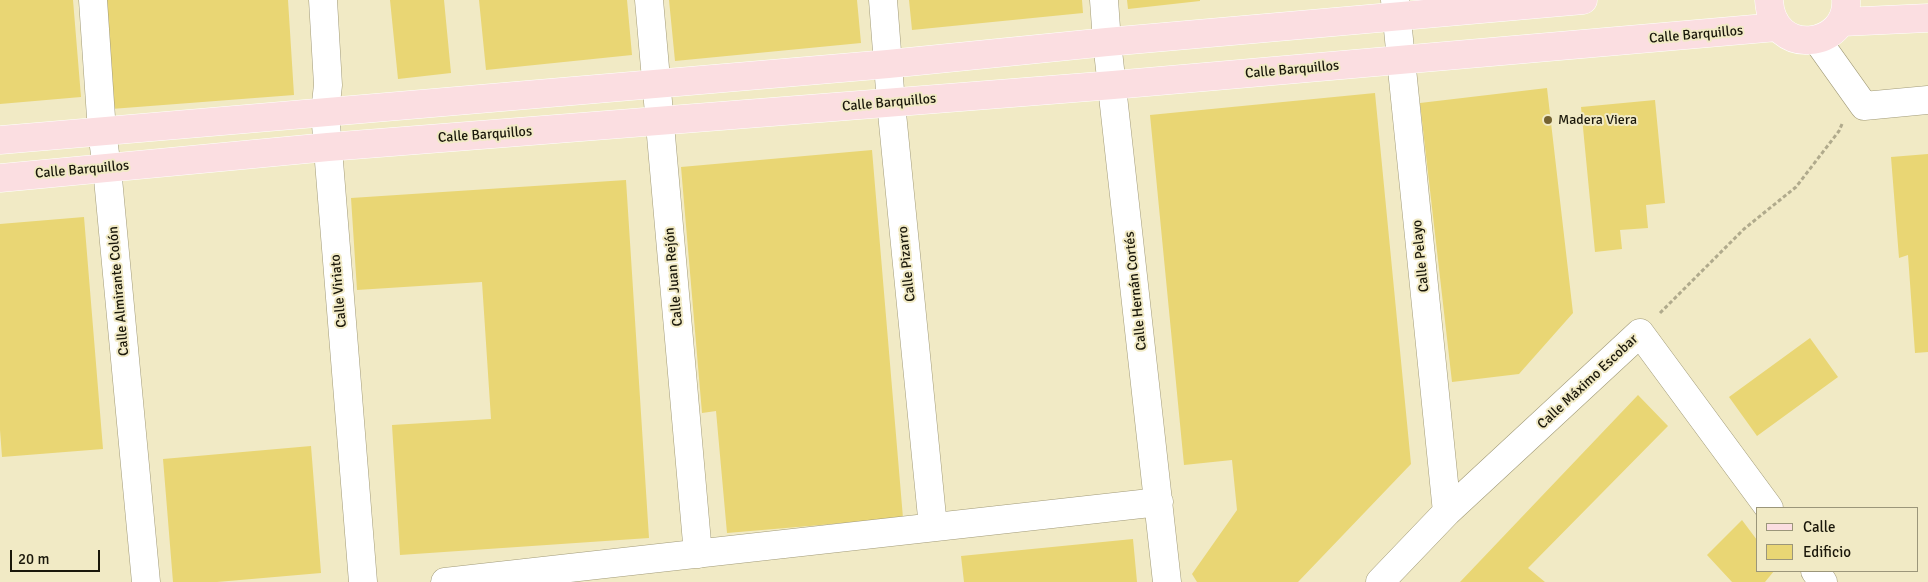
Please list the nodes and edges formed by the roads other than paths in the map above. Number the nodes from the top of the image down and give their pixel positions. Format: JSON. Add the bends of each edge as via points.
{"nodes":[{"id":1,"x":93,"y":0,"type":"edge"},
{"id":2,"x":323,"y":0,"type":"edge"},
{"id":3,"x":649,"y":0,"type":"edge"},
{"id":4,"x":883,"y":0,"type":"edge"},
{"id":5,"x":1104,"y":0,"type":"edge"},
{"id":6,"x":1583,"y":0,"type":"edge"},
{"id":7,"x":1769,"y":0,"type":"edge"},
{"id":8,"x":1396,"y":9,"type":"edge"},
{"id":9,"x":1844,"y":11,"type":"edge"},
{"id":10,"x":1928,"y":18,"type":"edge"},
{"id":11,"x":1777,"y":27,"type":"junction"},
{"id":12,"x":1817,"y":40,"type":"junction"},
{"id":13,"x":1107,"y":42,"type":"junction"},
{"id":14,"x":1402,"y":60,"type":"junction"},
{"id":15,"x":888,"y":64,"type":"junction"},
{"id":16,"x":657,"y":84,"type":"junction"},
{"id":17,"x":1113,"y":85,"type":"junction"},
{"id":18,"x":1928,"y":100,"type":"edge"},
{"id":19,"x":891,"y":103,"type":"junction"},
{"id":20,"x":325,"y":112,"type":"junction"},
{"id":21,"x":660,"y":122,"type":"junction"},
{"id":22,"x":102,"y":132,"type":"junction"},
{"id":23,"x":0,"y":140,"type":"edge"},
{"id":24,"x":328,"y":147,"type":"junction"},
{"id":25,"x":107,"y":168,"type":"junction"},
{"id":26,"x":0,"y":178,"type":"edge"},
{"id":27,"x":1159,"y":502,"type":"junction"},
{"id":28,"x":1768,"y":507,"type":"edge"},
{"id":29,"x":1447,"y":512,"type":"junction"},
{"id":30,"x":933,"y":527,"type":"junction"},
{"id":31,"x":698,"y":554,"type":"junction"},
{"id":32,"x":146,"y":582,"type":"edge"},
{"id":33,"x":363,"y":582,"type":"edge"},
{"id":34,"x":446,"y":582,"type":"edge"},
{"id":35,"x":1168,"y":582,"type":"edge"},
{"id":36,"x":1380,"y":582,"type":"edge"}],
"edges":[{"from":1,"to":22,"type":"street","name":"Calle Almirante Colón"},
{"from":2,"to":20,"type":"street","name":"Calle Viriato","via":[[328,84]]},
{"from":3,"to":16,"type":"street","name":"Calle Juan Rejón"},
{"from":4,"to":15,"type":"street","name":"Calle Pizarro"},
{"from":5,"to":13,"type":"street","name":"Calle Hernán Cortés"},
{"from":6,"to":8,"type":"main road","via":[[1437,12]]},
{"from":7,"to":11,"type":"main road","via":[[1770,14]]},
{"from":8,"to":13,"type":"main road"},
{"from":8,"to":14,"type":"street","name":"Calle Pelayo"},
{"from":9,"to":10,"type":"main road"},
{"from":9,"to":12,"type":"main road","via":[[1831,33]]},
{"from":11,"to":12,"type":"main road","via":[[1789,36]]},
{"from":11,"to":14,"type":"main road","name":"Calle Barquillos"},
{"from":12,"to":18,"type":"street","via":[[1864,106]]},
{"from":13,"to":15,"type":"main road"},
{"from":13,"to":17,"type":"street","name":"Calle Hernán Cortés"},
{"from":14,"to":17,"type":"main road","name":"Calle Barquillos"},
{"from":14,"to":29,"type":"street","name":"Calle Pelayo"},
{"from":15,"to":16,"type":"main road"},
{"from":15,"to":19,"type":"street","name":"Calle Pizarro"},
{"from":16,"to":20,"type":"main road"},
{"from":16,"to":21,"type":"street","name":"Calle Juan Rejón"},
{"from":17,"to":19,"type":"main road","name":"Calle Barquillos"},
{"from":17,"to":27,"type":"street","name":"Calle Hernán Cortés"},
{"from":19,"to":21,"type":"main road","name":"Calle Barquillos"},
{"from":19,"to":30,"type":"street","name":"Calle Pizarro"},
{"from":20,"to":22,"type":"main road"},
{"from":20,"to":24,"type":"street","name":"Calle Viriato"},
{"from":21,"to":24,"type":"main road","name":"Calle Barquillos"},
{"from":21,"to":31,"type":"street","name":"Calle Juan Rejón"},
{"from":22,"to":23,"type":"main road"},
{"from":22,"to":25,"type":"street","name":"Calle Almirante Colón"},
{"from":24,"to":25,"type":"main road","name":"Calle Barquillos"},
{"from":24,"to":33,"type":"street","name":"Calle Viriato"},
{"from":25,"to":26,"type":"main road","name":"Calle Barquillos"},
{"from":25,"to":32,"type":"street","name":"Calle Almirante Colón"},
{"from":27,"to":30,"type":"street"},
{"from":27,"to":35,"type":"street","name":"Calle Hernán Cortés"},
{"from":28,"to":29,"type":"street","name":"Calle Máximo Escobar","via":[[1640,333]]},
{"from":29,"to":36,"type":"street","name":"Calle Máximo Escobar"},
{"from":30,"to":31,"type":"street"},
{"from":31,"to":34,"type":"street"}]}
